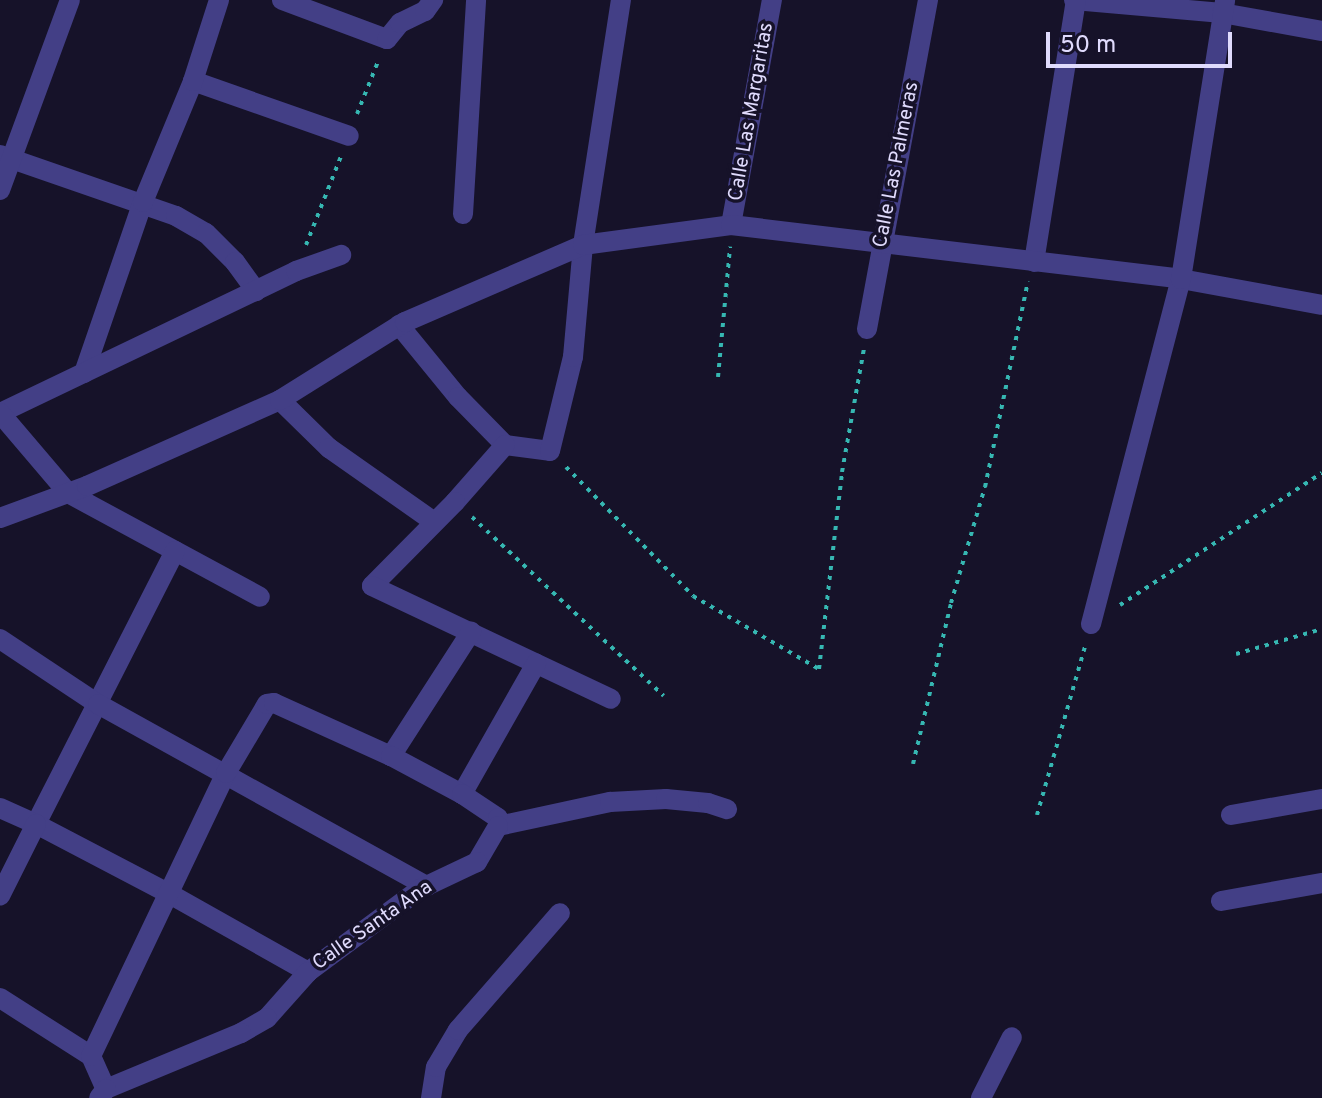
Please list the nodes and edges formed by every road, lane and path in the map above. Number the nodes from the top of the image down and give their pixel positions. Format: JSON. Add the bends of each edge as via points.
{"nodes":[{"id":1,"x":70,"y":0,"type":"edge"},
{"id":2,"x":219,"y":0,"type":"edge"},
{"id":3,"x":282,"y":0,"type":"edge"},
{"id":4,"x":433,"y":0,"type":"edge"},
{"id":5,"x":476,"y":0,"type":"edge"},
{"id":6,"x":621,"y":0,"type":"edge"},
{"id":7,"x":772,"y":0,"type":"edge"},
{"id":8,"x":928,"y":0,"type":"edge"},
{"id":9,"x":1075,"y":0,"type":"edge"},
{"id":10,"x":1223,"y":6,"type":"edge"},
{"id":11,"x":1322,"y":31,"type":"edge"},
{"id":12,"x":193,"y":81,"type":"junction"},
{"id":13,"x":349,"y":136,"type":"dead end"},
{"id":14,"x":5,"y":156,"type":"edge"},
{"id":15,"x":0,"y":190,"type":"edge"},
{"id":16,"x":143,"y":202,"type":"junction"},
{"id":17,"x":463,"y":214,"type":"dead end"},
{"id":18,"x":731,"y":225,"type":"junction"},
{"id":19,"x":583,"y":245,"type":"junction"},
{"id":20,"x":882,"y":245,"type":"junction"},
{"id":21,"x":730,"y":254,"type":"dead end"},
{"id":22,"x":341,"y":255,"type":"dead end"},
{"id":23,"x":1034,"y":262,"type":"junction"},
{"id":24,"x":1181,"y":279,"type":"junction"},
{"id":25,"x":256,"y":291,"type":"junction"},
{"id":26,"x":1024,"y":294,"type":"dead end"},
{"id":27,"x":1322,"y":305,"type":"edge"},
{"id":28,"x":399,"y":325,"type":"junction"},
{"id":29,"x":867,"y":329,"type":"dead end"},
{"id":30,"x":862,"y":357,"type":"dead end"},
{"id":31,"x":84,"y":373,"type":"junction"},
{"id":32,"x":718,"y":377,"type":"dead end"},
{"id":33,"x":280,"y":400,"type":"junction"},
{"id":34,"x":0,"y":413,"type":"edge"},
{"id":35,"x":505,"y":445,"type":"junction"},
{"id":36,"x":550,"y":451,"type":"junction"},
{"id":37,"x":1322,"y":473,"type":"edge"},
{"id":38,"x":68,"y":493,"type":"junction"},
{"id":39,"x":455,"y":502,"type":"junction"},
{"id":40,"x":0,"y":518,"type":"edge"},
{"id":41,"x":433,"y":521,"type":"junction"},
{"id":42,"x":175,"y":551,"type":"junction"},
{"id":43,"x":260,"y":597,"type":"dead end"},
{"id":44,"x":1091,"y":624,"type":"junction"},
{"id":45,"x":1322,"y":629,"type":"edge"},
{"id":46,"x":471,"y":632,"type":"junction"},
{"id":47,"x":0,"y":639,"type":"edge"},
{"id":48,"x":1236,"y":654,"type":"dead end"},
{"id":49,"x":536,"y":664,"type":"junction"},
{"id":50,"x":664,"y":696,"type":"dead end"},
{"id":51,"x":611,"y":699,"type":"dead end"},
{"id":52,"x":98,"y":704,"type":"junction"},
{"id":53,"x":391,"y":756,"type":"junction"},
{"id":54,"x":913,"y":764,"type":"dead end"},
{"id":55,"x":226,"y":773,"type":"junction"},
{"id":56,"x":462,"y":794,"type":"junction"},
{"id":57,"x":1322,"y":799,"type":"edge"},
{"id":58,"x":0,"y":808,"type":"edge"},
{"id":59,"x":727,"y":809,"type":"dead end"},
{"id":60,"x":1037,"y":815,"type":"dead end"},
{"id":61,"x":1231,"y":815,"type":"dead end"},
{"id":62,"x":36,"y":824,"type":"junction"},
{"id":63,"x":498,"y":826,"type":"junction"},
{"id":64,"x":1322,"y":883,"type":"edge"},
{"id":65,"x":427,"y":886,"type":"junction"},
{"id":66,"x":168,"y":893,"type":"junction"},
{"id":67,"x":0,"y":896,"type":"edge"},
{"id":68,"x":1221,"y":901,"type":"dead end"},
{"id":69,"x":560,"y":913,"type":"dead end"},
{"id":70,"x":308,"y":972,"type":"junction"},
{"id":71,"x":0,"y":998,"type":"edge"},
{"id":72,"x":1012,"y":1037,"type":"dead end"},
{"id":73,"x":91,"y":1056,"type":"junction"},
{"id":74,"x":102,"y":1094,"type":"edge"},
{"id":75,"x":431,"y":1098,"type":"edge"},
{"id":76,"x":981,"y":1098,"type":"edge"}],
"edges":[{"from":1,"to":14,"type":"street"},
{"from":2,"to":12,"type":"street"},
{"from":3,"to":4,"type":"street","via":[[387,39]]},
{"from":5,"to":17,"type":"street"},
{"from":6,"to":19,"type":"street"},
{"from":7,"to":18,"type":"street","name":"Calle Las Margaritas"},
{"from":8,"to":20,"type":"street","name":"Calle Las Palmeras"},
{"from":9,"to":10,"type":"street"},
{"from":9,"to":23,"type":"street"},
{"from":10,"to":11,"type":"street"},
{"from":10,"to":24,"type":"street"},
{"from":12,"to":13,"type":"street"},
{"from":12,"to":16,"type":"street"},
{"from":14,"to":15,"type":"street"},
{"from":14,"to":16,"type":"street"},
{"from":16,"to":25,"type":"street","via":[[206,233]]},
{"from":16,"to":31,"type":"street"},
{"from":18,"to":19,"type":"street"},
{"from":18,"to":20,"type":"street"},
{"from":19,"to":28,"type":"street"},
{"from":19,"to":36,"type":"street","via":[[573,357]]},
{"from":20,"to":23,"type":"street"},
{"from":20,"to":29,"type":"street","name":"Calle Las Palmeras"},
{"from":21,"to":32,"type":"path"},
{"from":22,"to":25,"type":"street"},
{"from":23,"to":24,"type":"street"},
{"from":24,"to":27,"type":"street"},
{"from":24,"to":44,"type":"street"},
{"from":25,"to":31,"type":"street"},
{"from":26,"to":54,"type":"path","via":[[985,487]]},
{"from":28,"to":33,"type":"street"},
{"from":28,"to":35,"type":"street"},
{"from":30,"to":36,"type":"path","via":[[842,472],[819,669],[693,596]]},
{"from":31,"to":34,"type":"street"},
{"from":33,"to":38,"type":"street"},
{"from":33,"to":41,"type":"street","via":[[329,448]]},
{"from":34,"to":38,"type":"street"},
{"from":35,"to":36,"type":"street"},
{"from":35,"to":39,"type":"street"},
{"from":37,"to":44,"type":"path"},
{"from":38,"to":40,"type":"street"},
{"from":38,"to":42,"type":"street"},
{"from":39,"to":41,"type":"street"},
{"from":39,"to":50,"type":"path"},
{"from":41,"to":46,"type":"street","via":[[372,586]]},
{"from":42,"to":43,"type":"street"},
{"from":42,"to":52,"type":"street"},
{"from":44,"to":60,"type":"path"},
{"from":45,"to":48,"type":"path"},
{"from":46,"to":49,"type":"street"},
{"from":46,"to":53,"type":"street"},
{"from":47,"to":52,"type":"street"},
{"from":49,"to":51,"type":"street"},
{"from":49,"to":56,"type":"street"},
{"from":52,"to":55,"type":"street"},
{"from":52,"to":62,"type":"street"},
{"from":53,"to":55,"type":"street","via":[[274,703],[261,710]]},
{"from":53,"to":56,"type":"street"},
{"from":55,"to":65,"type":"street"},
{"from":55,"to":66,"type":"street"},
{"from":56,"to":63,"type":"street","via":[[493,814]]},
{"from":57,"to":61,"type":"street"},
{"from":58,"to":62,"type":"street"},
{"from":59,"to":63,"type":"street","via":[[666,799],[610,802]]},
{"from":62,"to":66,"type":"street"},
{"from":62,"to":67,"type":"street"},
{"from":63,"to":65,"type":"street","name":"Calle Santa Ana","via":[[477,862]]},
{"from":64,"to":68,"type":"street"},
{"from":65,"to":70,"type":"street","name":"Calle Santa Ana"},
{"from":66,"to":70,"type":"street"},
{"from":66,"to":73,"type":"street"},
{"from":69,"to":75,"type":"street","via":[[458,1030],[436,1067]]},
{"from":70,"to":74,"type":"street","name":"Calle Santa Ana","via":[[255,1026]]},
{"from":71,"to":73,"type":"street"},
{"from":72,"to":76,"type":"street"},
{"from":73,"to":74,"type":"street"}]}
